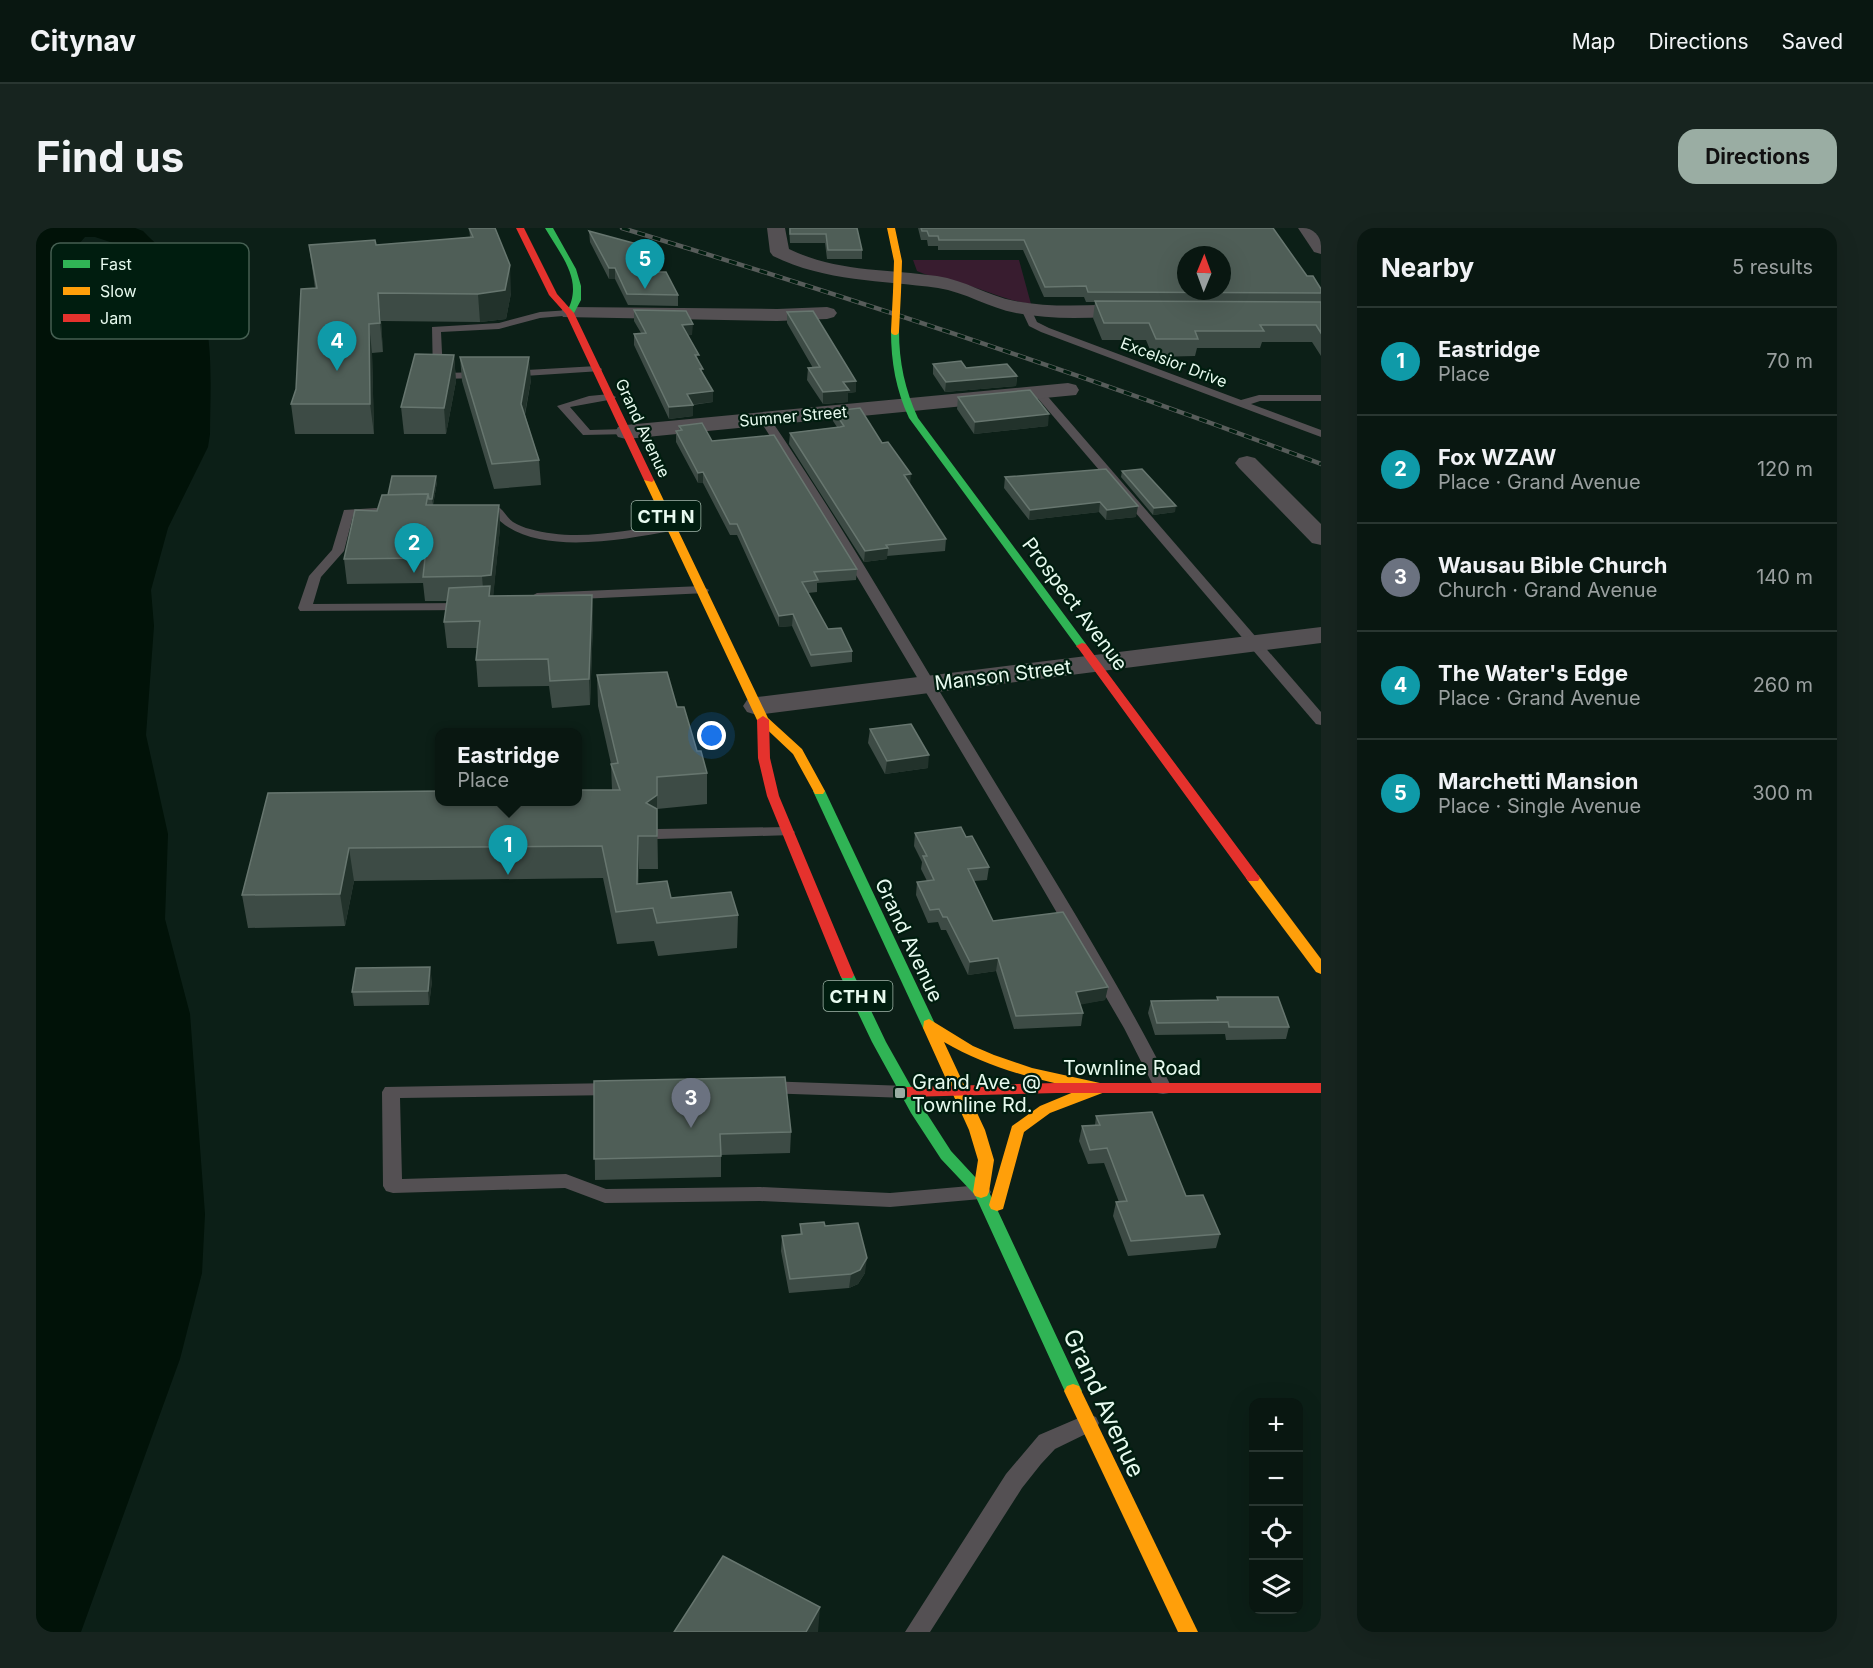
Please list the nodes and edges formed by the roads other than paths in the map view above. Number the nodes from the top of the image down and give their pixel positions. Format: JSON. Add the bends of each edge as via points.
{"nodes":[{"id":1,"x":520,"y":228,"type":"edge"},
{"id":2,"x":549,"y":228,"type":"edge"},
{"id":3,"x":776,"y":228,"type":"edge"},
{"id":4,"x":891,"y":228,"type":"edge"},
{"id":5,"x":1307,"y":228,"type":"edge"},
{"id":6,"x":1321,"y":248,"type":"edge"},
{"id":7,"x":897,"y":285,"type":"junction"},
{"id":8,"x":1026,"y":309,"type":"junction"},
{"id":9,"x":1159,"y":310,"type":"edge"},
{"id":10,"x":570,"y":313,"type":"junction"},
{"id":11,"x":827,"y":313,"type":"dead end"},
{"id":12,"x":597,"y":369,"type":"junction"},
{"id":13,"x":1068,"y":390,"type":"dead end"},
{"id":14,"x":1039,"y":393,"type":"junction"},
{"id":15,"x":610,"y":397,"type":"junction"},
{"id":16,"x":1321,"y":398,"type":"edge"},
{"id":17,"x":1239,"y":404,"type":"junction"},
{"id":18,"x":908,"y":405,"type":"junction"},
{"id":19,"x":765,"y":419,"type":"junction"},
{"id":20,"x":626,"y":432,"type":"junction"},
{"id":21,"x":1321,"y":434,"type":"edge"},
{"id":22,"x":1247,"y":463,"type":"dead end"},
{"id":23,"x":473,"y":511,"type":"edge"},
{"id":24,"x":393,"y":512,"type":"edge"},
{"id":25,"x":671,"y":527,"type":"junction"},
{"id":26,"x":1321,"y":538,"type":"edge"},
{"id":27,"x":702,"y":590,"type":"junction"},
{"id":28,"x":523,"y":600,"type":"edge"},
{"id":29,"x":484,"y":607,"type":"edge"},
{"id":30,"x":1321,"y":635,"type":"edge"},
{"id":31,"x":1254,"y":644,"type":"junction"},
{"id":32,"x":1095,"y":664,"type":"junction"},
{"id":33,"x":927,"y":684,"type":"junction"},
{"id":34,"x":760,"y":713,"type":"junction"},
{"id":35,"x":1321,"y":721,"type":"edge"},
{"id":36,"x":787,"y":832,"type":"junction"},
{"id":37,"x":657,"y":834,"type":"edge"},
{"id":38,"x":1321,"y":969,"type":"edge"},
{"id":39,"x":925,"y":1019,"type":"junction"},
{"id":40,"x":750,"y":1087,"type":"edge"},
{"id":41,"x":1100,"y":1088,"type":"junction"},
{"id":42,"x":1163,"y":1088,"type":"junction"},
{"id":43,"x":1321,"y":1088,"type":"edge"},
{"id":44,"x":639,"y":1089,"type":"edge"},
{"id":45,"x":958,"y":1090,"type":"junction"},
{"id":46,"x":907,"y":1092,"type":"junction"},
{"id":47,"x":981,"y":1192,"type":"junction"},
{"id":48,"x":993,"y":1218,"type":"junction"},
{"id":49,"x":1088,"y":1423,"type":"junction"},
{"id":50,"x":917,"y":1632,"type":"edge"},
{"id":51,"x":1188,"y":1632,"type":"edge"}],
"edges":[{"from":1,"to":10,"type":"main road","name":"Grand Avenue","number":"CTH N","via":[[553,295]]},
{"from":2,"to":10,"type":"main road","via":[[578,291],[579,298]]},
{"from":3,"to":7,"type":"street","via":[[780,252],[791,258]]},
{"from":4,"to":7,"type":"main road","name":"Prospect Avenue","via":[[898,261]]},
{"from":5,"to":6,"type":"street"},
{"from":7,"to":8,"type":"street","via":[[946,284]]},
{"from":7,"to":18,"type":"main road","name":"Prospect Avenue","bridge":true,"via":[[896,367]]},
{"from":8,"to":9,"type":"street"},
{"from":8,"to":17,"type":"lane","name":"Excelsior Drive","via":[[1033,324],[1045,330]]},
{"from":10,"to":11,"type":"street"},
{"from":10,"to":12,"type":"main road","name":"Grand Avenue","number":"CTH N"},
{"from":10,"to":12,"type":"lane","via":[[540,315],[499,326],[436,329],[438,376]]},
{"from":12,"to":15,"type":"main road","name":"Grand Avenue","number":"CTH N"},
{"from":13,"to":14,"type":"street","name":"Sumner Street"},
{"from":14,"to":18,"type":"street","name":"Sumner Street"},
{"from":14,"to":31,"type":"lane"},
{"from":15,"to":20,"type":"main road","name":"Grand Avenue","number":"CTH N"},
{"from":15,"to":20,"type":"lane","via":[[563,406],[587,433]]},
{"from":16,"to":17,"type":"lane","via":[[1265,398]]},
{"from":17,"to":21,"type":"lane","name":"Excelsior Drive"},
{"from":18,"to":19,"type":"street","name":"Sumner Street"},
{"from":18,"to":32,"type":"main road","name":"Prospect Avenue","via":[[921,430]]},
{"from":19,"to":20,"type":"street","name":"Sumner Street"},
{"from":19,"to":33,"type":"lane","via":[[823,508]]},
{"from":20,"to":25,"type":"main road","name":"Grand Avenue","number":"CTH N"},
{"from":22,"to":26,"type":"street"},
{"from":23,"to":25,"type":"lane","via":[[496,510],[511,525],[554,537],[619,536]]},
{"from":24,"to":29,"type":"lane","via":[[348,513],[338,551],[315,576],[305,608]]},
{"from":25,"to":27,"type":"main road","name":"Grand Avenue","number":"CTH N"},
{"from":27,"to":28,"type":"lane"},
{"from":27,"to":34,"type":"main road","name":"Grand Avenue","number":"CTH N"},
{"from":30,"to":31,"type":"street","name":"Manson Street"},
{"from":31,"to":32,"type":"street","name":"Manson Street"},
{"from":31,"to":35,"type":"lane"},
{"from":32,"to":33,"type":"street","name":"Manson Street"},
{"from":32,"to":38,"type":"main road","name":"Prospect Avenue"},
{"from":33,"to":34,"type":"street","name":"Manson Street"},
{"from":33,"to":42,"type":"lane","via":[[1133,1028]]},
{"from":34,"to":36,"type":"main road","name":"Grand Avenue","number":"CTH N","via":[[767,770]]},
{"from":34,"to":39,"type":"main road","name":"Grand Avenue","number":"CTH N","via":[[793,746],[810,772]]},
{"from":36,"to":37,"type":"lane"},
{"from":36,"to":46,"type":"main road","name":"Grand Avenue","number":"CTH N","via":[[859,999]]},
{"from":39,"to":41,"type":"main road","via":[[949,1041],[984,1058]]},
{"from":39,"to":45,"type":"main road","name":"Grand Avenue","number":"CTH N"},
{"from":40,"to":46,"type":"lane"},
{"from":41,"to":42,"type":"main road","name":"Townline Road"},
{"from":41,"to":45,"type":"main road","name":"Townline Road"},
{"from":41,"to":48,"type":"main road","via":[[1035,1113],[1022,1122]]},
{"from":42,"to":43,"type":"main road","name":"Townline Road"},
{"from":44,"to":47,"type":"lane","via":[[391,1092],[393,1186],[566,1180],[605,1196],[760,1194],[890,1200]]},
{"from":45,"to":46,"type":"main road","name":"Townline Road"},
{"from":45,"to":47,"type":"main road","name":"Grand Avenue","number":"CTH N","via":[[984,1147],[986,1168]]},
{"from":46,"to":47,"type":"main road","name":"Grand Avenue","via":[[948,1157]]},
{"from":47,"to":48,"type":"main road","name":"Grand Avenue"},
{"from":48,"to":49,"type":"main road","name":"Grand Avenue"},
{"from":49,"to":50,"type":"lane","via":[[1047,1442],[1033,1457]]},
{"from":49,"to":51,"type":"main road","name":"Grand Avenue"}]}
